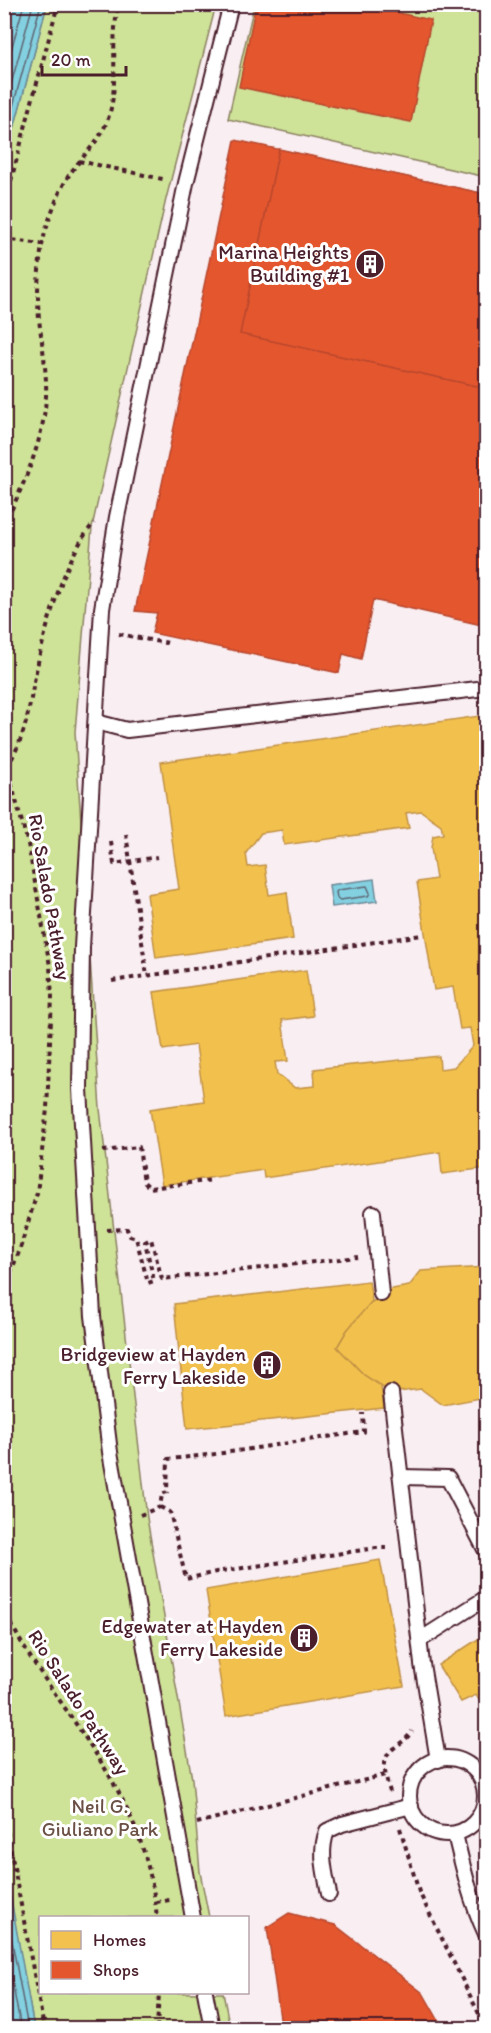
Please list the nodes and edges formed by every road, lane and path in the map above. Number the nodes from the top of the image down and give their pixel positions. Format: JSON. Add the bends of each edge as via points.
{"nodes":[{"id":1,"x":58,"y":4,"type":"edge"},
{"id":2,"x":119,"y":4,"type":"edge"},
{"id":3,"x":231,"y":4,"type":"edge"},
{"id":4,"x":80,"y":161,"type":"junction"},
{"id":5,"x":186,"y":183,"type":"junction"},
{"id":6,"x":4,"y":207,"type":"edge"},
{"id":7,"x":4,"y":239,"type":"edge"},
{"id":8,"x":42,"y":244,"type":"junction"},
{"id":9,"x":98,"y":518,"type":"dead end"},
{"id":10,"x":4,"y":526,"type":"edge"},
{"id":11,"x":101,"y":630,"type":"junction"},
{"id":12,"x":166,"y":638,"type":"dead end"},
{"id":13,"x":486,"y":688,"type":"edge"},
{"id":14,"x":96,"y":722,"type":"junction"},
{"id":15,"x":4,"y":758,"type":"edge"},
{"id":16,"x":7,"y":767,"type":"junction"},
{"id":17,"x":126,"y":834,"type":"dead end"},
{"id":18,"x":110,"y":835,"type":"dead end"},
{"id":19,"x":157,"y":857,"type":"dead end"},
{"id":20,"x":130,"y":861,"type":"junction"},
{"id":21,"x":422,"y":935,"type":"dead end"},
{"id":22,"x":147,"y":976,"type":"junction"},
{"id":23,"x":112,"y":981,"type":"dead end"},
{"id":24,"x":84,"y":1154,"type":"junction"},
{"id":25,"x":213,"y":1180,"type":"dead end"},
{"id":26,"x":372,"y":1213,"type":"dead end"},
{"id":27,"x":88,"y":1230,"type":"junction"},
{"id":28,"x":348,"y":1258,"type":"dead end"},
{"id":29,"x":4,"y":1289,"type":"edge"},
{"id":30,"x":381,"y":1294,"type":"dead end"},
{"id":31,"x":391,"y":1393,"type":"dead end"},
{"id":32,"x":363,"y":1413,"type":"dead end"},
{"id":33,"x":401,"y":1477,"type":"junction"},
{"id":34,"x":160,"y":1507,"type":"junction"},
{"id":35,"x":123,"y":1522,"type":"junction"},
{"id":36,"x":486,"y":1551,"type":"edge"},
{"id":37,"x":389,"y":1558,"type":"dead end"},
{"id":38,"x":486,"y":1598,"type":"edge"},
{"id":39,"x":4,"y":1607,"type":"edge"},
{"id":40,"x":9,"y":1618,"type":"junction"},
{"id":41,"x":4,"y":1624,"type":"edge"},
{"id":42,"x":420,"y":1640,"type":"junction"},
{"id":43,"x":410,"y":1720,"type":"dead end"},
{"id":44,"x":438,"y":1760,"type":"junction"},
{"id":45,"x":486,"y":1765,"type":"edge"},
{"id":46,"x":472,"y":1768,"type":"junction"},
{"id":47,"x":385,"y":1775,"type":"junction"},
{"id":48,"x":411,"y":1806,"type":"junction"},
{"id":49,"x":485,"y":1809,"type":"edge"},
{"id":50,"x":395,"y":1810,"type":"junction"},
{"id":51,"x":4,"y":1814,"type":"edge"},
{"id":52,"x":178,"y":1828,"type":"junction"},
{"id":53,"x":455,"y":1834,"type":"junction"},
{"id":54,"x":328,"y":1894,"type":"dead end"},
{"id":55,"x":157,"y":1916,"type":"edge"},
{"id":56,"x":193,"y":1916,"type":"edge"},
{"id":57,"x":486,"y":1934,"type":"edge"},
{"id":58,"x":159,"y":1994,"type":"edge"},
{"id":59,"x":206,"y":1994,"type":"edge"},
{"id":60,"x":44,"y":2028,"type":"edge"},
{"id":61,"x":157,"y":2028,"type":"edge"},
{"id":62,"x":212,"y":2028,"type":"edge"},
{"id":63,"x":486,"y":2028,"type":"edge"}],
"edges":[{"from":1,"to":6,"type":"path"},
{"from":2,"to":4,"type":"path","via":[[113,44],[114,99],[105,126]]},
{"from":3,"to":5,"type":"lane"},
{"from":4,"to":5,"type":"path"},
{"from":4,"to":8,"type":"path","via":[[68,175]]},
{"from":5,"to":11,"type":"lane","via":[[117,517]]},
{"from":7,"to":8,"type":"path"},
{"from":8,"to":10,"type":"path","via":[[38,286],[46,397],[39,440]]},
{"from":9,"to":16,"type":"path","via":[[72,556],[39,658],[19,749]]},
{"from":11,"to":12,"type":"path","via":[[165,643]]},
{"from":11,"to":14,"type":"lane"},
{"from":13,"to":14,"type":"lane","via":[[127,730]]},
{"from":14,"to":24,"type":"lane","via":[[82,947]]},
{"from":15,"to":16,"type":"path","name":"Rio Salado Pathway"},
{"from":16,"to":29,"type":"path","name":"Rio Salado Pathway","via":[[28,844],[52,997],[47,1109],[37,1193]]},
{"from":17,"to":20,"type":"path"},
{"from":18,"to":20,"type":"path","via":[[114,864]]},
{"from":19,"to":20,"type":"path"},
{"from":20,"to":22,"type":"path"},
{"from":21,"to":22,"type":"path"},
{"from":22,"to":23,"type":"path"},
{"from":24,"to":25,"type":"path","via":[[139,1147],[144,1182],[150,1188]]},
{"from":24,"to":27,"type":"lane"},
{"from":26,"to":30,"type":"lane"},
{"from":27,"to":28,"type":"path","via":[[127,1228],[130,1236],[136,1238],[148,1283],[154,1281],[145,1242],[151,1239],[162,1279]]},
{"from":27,"to":35,"type":"lane","via":[[93,1316]]},
{"from":31,"to":33,"type":"lane"},
{"from":32,"to":34,"type":"path","via":[[364,1432],[168,1459],[167,1492],[162,1494]]},
{"from":33,"to":36,"type":"lane","via":[[448,1478]]},
{"from":33,"to":42,"type":"lane"},
{"from":34,"to":35,"type":"path"},
{"from":34,"to":37,"type":"path","via":[[170,1512],[186,1579],[376,1548],[388,1548]]},
{"from":35,"to":52,"type":"lane"},
{"from":38,"to":42,"type":"lane"},
{"from":39,"to":40,"type":"path","name":"Rio Salado Pathway"},
{"from":40,"to":41,"type":"path"},
{"from":40,"to":55,"type":"path","name":"Rio Salado Pathway","via":[[26,1651],[105,1766],[124,1801],[148,1866]]},
{"from":42,"to":44,"type":"lane"},
{"from":43,"to":47,"type":"path","via":[[412,1732],[385,1760]]},
{"from":44,"to":46,"type":"lane","via":[[456,1760]]},
{"from":44,"to":48,"type":"lane","via":[[414,1777]]},
{"from":45,"to":46,"type":"lane"},
{"from":46,"to":49,"type":"lane","via":[[483,1784]]},
{"from":47,"to":50,"type":"path"},
{"from":47,"to":52,"type":"path"},
{"from":48,"to":50,"type":"lane"},
{"from":48,"to":53,"type":"lane","via":[[419,1823],[430,1831]]},
{"from":49,"to":53,"type":"lane","via":[[477,1821]]},
{"from":50,"to":54,"type":"lane","via":[[327,1831],[322,1857]]},
{"from":50,"to":63,"type":"path","via":[[419,1892]]},
{"from":51,"to":60,"type":"path"},
{"from":52,"to":56,"type":"lane"},
{"from":53,"to":57,"type":"lane","via":[[466,1881]]},
{"from":58,"to":61,"type":"path"},
{"from":59,"to":62,"type":"lane"}]}
